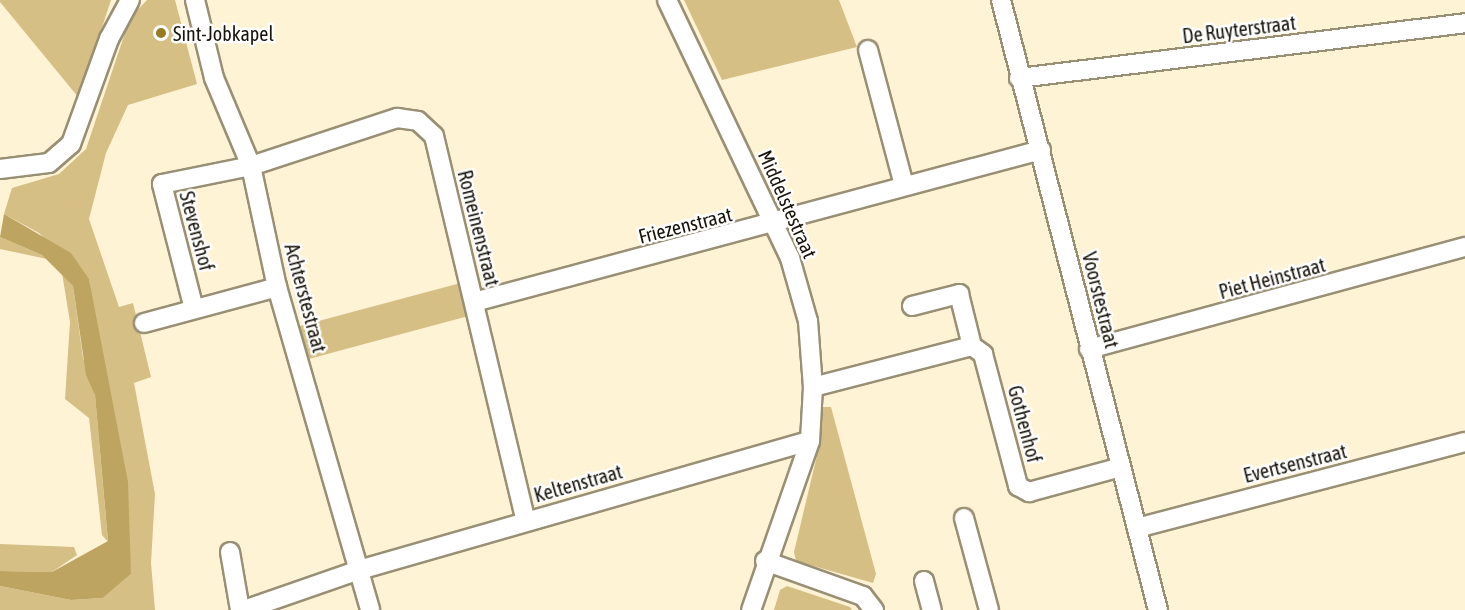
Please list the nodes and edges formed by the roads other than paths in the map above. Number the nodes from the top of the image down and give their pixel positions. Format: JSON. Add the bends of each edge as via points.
{"nodes":[{"id":1,"x":130,"y":0,"type":"edge"},
{"id":2,"x":195,"y":0,"type":"edge"},
{"id":3,"x":667,"y":0,"type":"edge"},
{"id":4,"x":1001,"y":0,"type":"edge"},
{"id":5,"x":1465,"y":23,"type":"edge"},
{"id":6,"x":868,"y":50,"type":"dead end"},
{"id":7,"x":1019,"y":78,"type":"junction"},
{"id":8,"x":1041,"y":150,"type":"junction"},
{"id":9,"x":251,"y":166,"type":"junction"},
{"id":10,"x":0,"y":169,"type":"edge"},
{"id":11,"x":904,"y":185,"type":"junction"},
{"id":12,"x":775,"y":225,"type":"junction"},
{"id":13,"x":1465,"y":247,"type":"edge"},
{"id":14,"x":278,"y":287,"type":"junction"},
{"id":15,"x":474,"y":302,"type":"junction"},
{"id":16,"x":912,"y":306,"type":"dead end"},
{"id":17,"x":194,"y":309,"type":"junction"},
{"id":18,"x":144,"y":323,"type":"dead end"},
{"id":19,"x":972,"y":346,"type":"junction"},
{"id":20,"x":1089,"y":349,"type":"junction"},
{"id":21,"x":813,"y":387,"type":"junction"},
{"id":22,"x":810,"y":441,"type":"junction"},
{"id":23,"x":1465,"y":442,"type":"edge"},
{"id":24,"x":1121,"y":467,"type":"junction"},
{"id":25,"x":964,"y":518,"type":"dead end"},
{"id":26,"x":526,"y":521,"type":"junction"},
{"id":27,"x":1137,"y":528,"type":"junction"},
{"id":28,"x":230,"y":552,"type":"dead end"},
{"id":29,"x":765,"y":561,"type":"junction"},
{"id":30,"x":359,"y":570,"type":"junction"},
{"id":31,"x":924,"y":581,"type":"dead end"},
{"id":32,"x":242,"y":610,"type":"edge"},
{"id":33,"x":370,"y":610,"type":"edge"},
{"id":34,"x":751,"y":610,"type":"edge"},
{"id":35,"x":874,"y":610,"type":"edge"},
{"id":36,"x":932,"y":610,"type":"edge"},
{"id":37,"x":989,"y":610,"type":"edge"},
{"id":38,"x":1158,"y":610,"type":"edge"}],
"edges":[{"from":1,"to":10,"type":"street","via":[[112,29],[71,144],[49,163]]},
{"from":2,"to":9,"type":"street","name":"Achterstestraat","via":[[214,78]]},
{"from":3,"to":12,"type":"street","name":"Middelstestraat"},
{"from":4,"to":7,"type":"street","name":"Voorstestraat"},
{"from":5,"to":7,"type":"street","name":"De Ruyterstraat"},
{"from":6,"to":11,"type":"street"},
{"from":7,"to":8,"type":"street","name":"Voorstestraat"},
{"from":8,"to":11,"type":"street","name":"Friezenstraat"},
{"from":8,"to":20,"type":"street","name":"Voorstestraat"},
{"from":9,"to":14,"type":"street","name":"Achterstestraat"},
{"from":9,"to":15,"type":"street","name":"Romeinenstraat","via":[[397,118],[418,121],[434,136]]},
{"from":9,"to":17,"type":"street","name":"Stevenshof","via":[[162,184]]},
{"from":11,"to":12,"type":"street","name":"Friezenstraat","via":[[827,204]]},
{"from":12,"to":15,"type":"street","name":"Friezenstraat"},
{"from":12,"to":21,"type":"street","name":"Middelstestraat","via":[[808,321]]},
{"from":13,"to":20,"type":"street","name":"Piet Heinstraat"},
{"from":14,"to":17,"type":"street"},
{"from":14,"to":30,"type":"street","name":"Achterstestraat"},
{"from":15,"to":26,"type":"street","name":"Romeinenstraat"},
{"from":16,"to":19,"type":"street","name":"Gothenhof","via":[[959,294]]},
{"from":17,"to":18,"type":"street"},
{"from":19,"to":21,"type":"street"},
{"from":19,"to":24,"type":"street","name":"Gothenhof","via":[[983,354],[1018,486],[1029,492]]},
{"from":20,"to":24,"type":"street","name":"Voorstestraat"},
{"from":21,"to":22,"type":"street","name":"Middelstestraat"},
{"from":22,"to":26,"type":"street","name":"Keltenstraat"},
{"from":22,"to":29,"type":"street","name":"Middelstestraat"},
{"from":23,"to":27,"type":"street","name":"Evertsenstraat"},
{"from":24,"to":27,"type":"street","name":"Voorstestraat"},
{"from":25,"to":37,"type":"street"},
{"from":26,"to":30,"type":"street","name":"Keltenstraat"},
{"from":27,"to":38,"type":"street","name":"Voorstestraat"},
{"from":28,"to":32,"type":"street"},
{"from":29,"to":34,"type":"street","name":"Middelstestraat"},
{"from":29,"to":35,"type":"street","via":[[863,596]]},
{"from":30,"to":32,"type":"street","name":"Keltenstraat"},
{"from":30,"to":33,"type":"street","name":"Achterstestraat"},
{"from":31,"to":36,"type":"street"}]}
